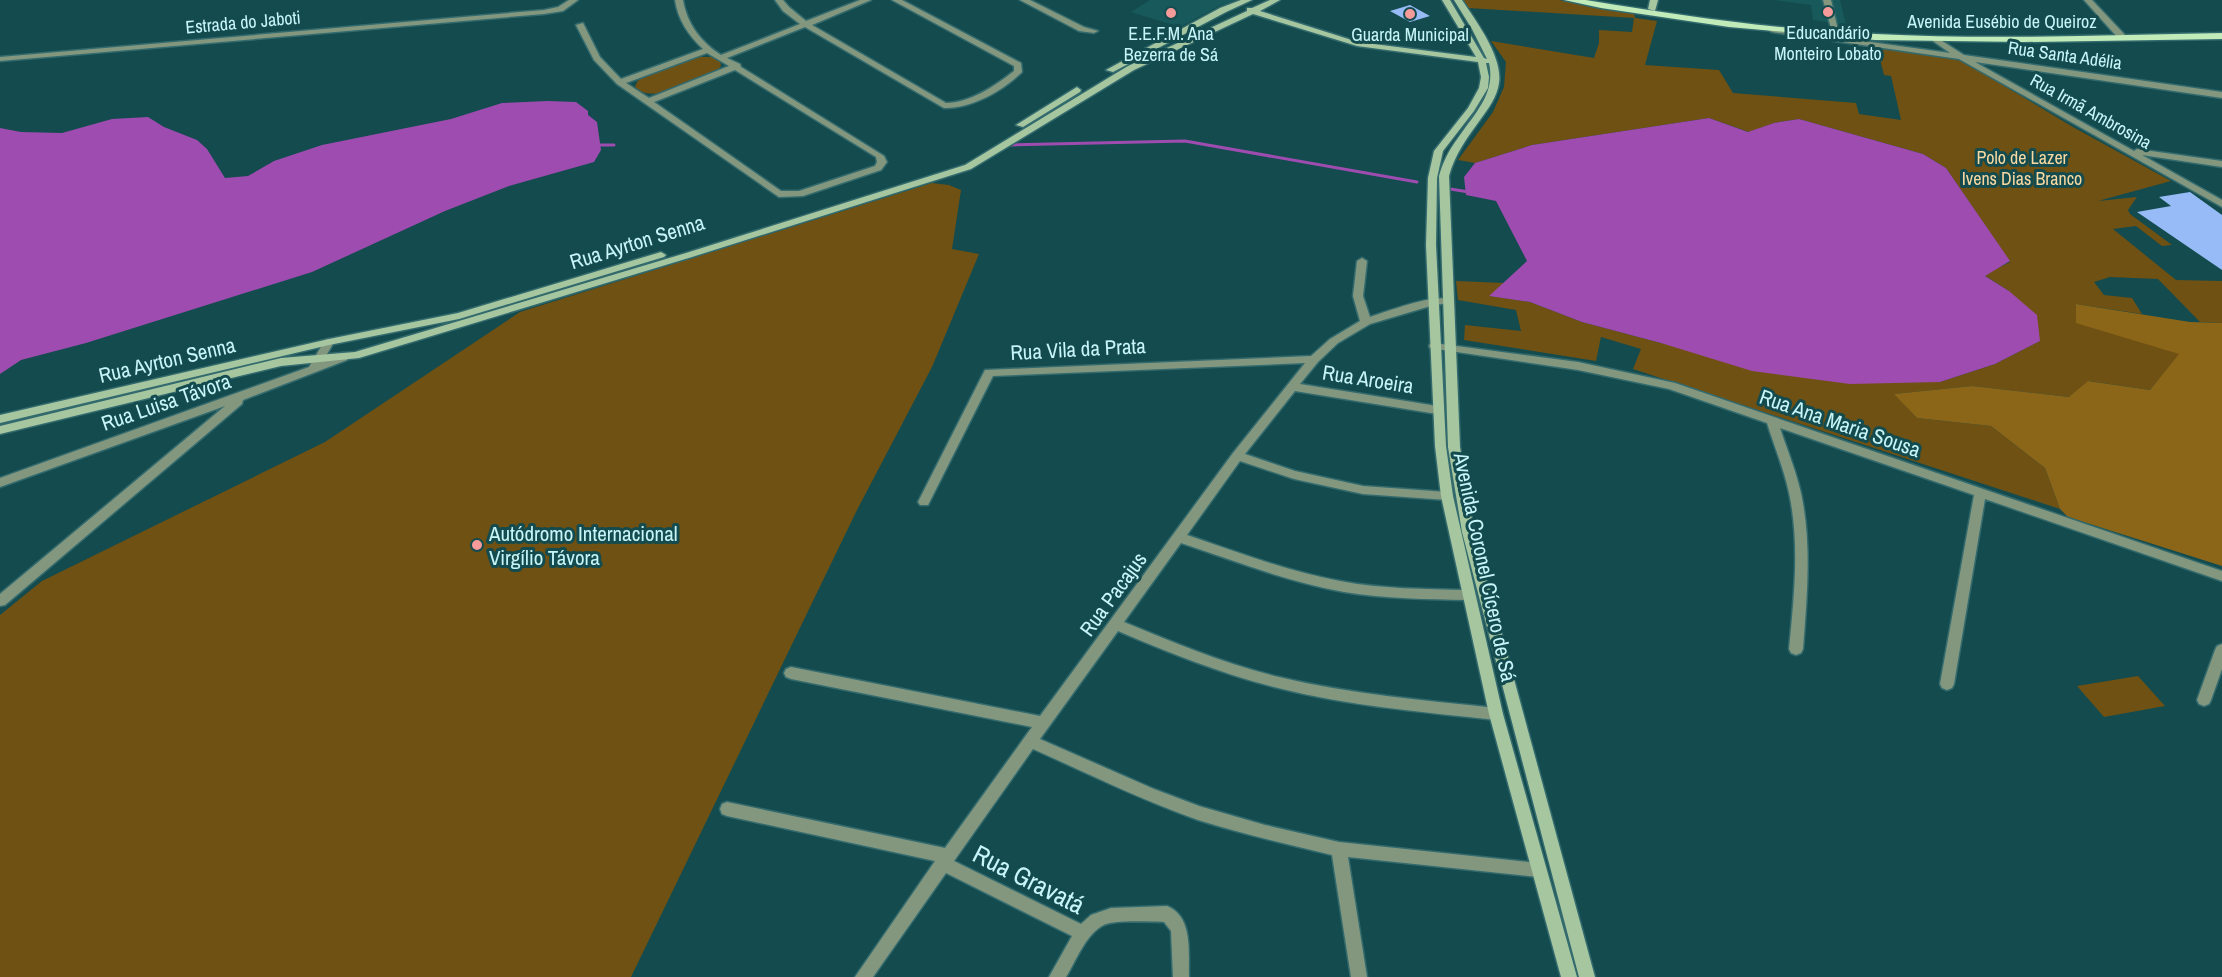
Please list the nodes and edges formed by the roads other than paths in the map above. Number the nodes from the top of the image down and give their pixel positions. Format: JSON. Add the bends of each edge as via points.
{"nodes":[{"id":1,"x":574,"y":0,"type":"edge"},
{"id":2,"x":679,"y":0,"type":"edge"},
{"id":3,"x":779,"y":0,"type":"edge"},
{"id":4,"x":867,"y":0,"type":"edge"},
{"id":5,"x":896,"y":0,"type":"edge"},
{"id":6,"x":1024,"y":0,"type":"edge"},
{"id":7,"x":1276,"y":0,"type":"edge"},
{"id":8,"x":1446,"y":0,"type":"edge"},
{"id":9,"x":1458,"y":0,"type":"edge"},
{"id":10,"x":1569,"y":0,"type":"edge"},
{"id":11,"x":1601,"y":0,"type":"edge"},
{"id":12,"x":1827,"y":0,"type":"edge"},
{"id":13,"x":2088,"y":0,"type":"edge"},
{"id":14,"x":1241,"y":2,"type":"edge"},
{"id":15,"x":1653,"y":4,"type":"edge"},
{"id":16,"x":1256,"y":10,"type":"junction"},
{"id":17,"x":805,"y":24,"type":"junction"},
{"id":18,"x":580,"y":25,"type":"dead end"},
{"id":19,"x":1761,"y":28,"type":"junction"},
{"id":20,"x":1835,"y":28,"type":"junction"},
{"id":21,"x":2222,"y":29,"type":"edge"},
{"id":22,"x":1094,"y":31,"type":"dead end"},
{"id":23,"x":1903,"y":34,"type":"junction"},
{"id":24,"x":2119,"y":34,"type":"junction"},
{"id":25,"x":2222,"y":36,"type":"edge"},
{"id":26,"x":1940,"y":38,"type":"junction"},
{"id":27,"x":1876,"y":44,"type":"junction"},
{"id":28,"x":708,"y":50,"type":"junction"},
{"id":29,"x":1959,"y":56,"type":"junction"},
{"id":30,"x":722,"y":57,"type":"junction"},
{"id":31,"x":1485,"y":58,"type":"junction"},
{"id":32,"x":0,"y":59,"type":"edge"},
{"id":33,"x":737,"y":66,"type":"junction"},
{"id":34,"x":620,"y":82,"type":"junction"},
{"id":35,"x":2222,"y":95,"type":"edge"},
{"id":36,"x":647,"y":102,"type":"junction"},
{"id":37,"x":2129,"y":151,"type":"junction"},
{"id":38,"x":975,"y":152,"type":"junction"},
{"id":39,"x":956,"y":163,"type":"junction"},
{"id":40,"x":2222,"y":164,"type":"edge"},
{"id":41,"x":968,"y":166,"type":"junction"},
{"id":42,"x":2222,"y":204,"type":"edge"},
{"id":43,"x":1362,"y":261,"type":"dead end"},
{"id":44,"x":1448,"y":301,"type":"junction"},
{"id":45,"x":1433,"y":302,"type":"junction"},
{"id":46,"x":1366,"y":322,"type":"junction"},
{"id":47,"x":329,"y":342,"type":"junction"},
{"id":48,"x":1434,"y":346,"type":"junction"},
{"id":49,"x":1450,"y":349,"type":"junction"},
{"id":50,"x":343,"y":357,"type":"junction"},
{"id":51,"x":320,"y":358,"type":"junction"},
{"id":52,"x":1314,"y":358,"type":"junction"},
{"id":53,"x":312,"y":370,"type":"junction"},
{"id":54,"x":1292,"y":387,"type":"junction"},
{"id":55,"x":243,"y":397,"type":"junction"},
{"id":56,"x":1437,"y":410,"type":"junction"},
{"id":57,"x":0,"y":419,"type":"edge"},
{"id":58,"x":1771,"y":419,"type":"junction"},
{"id":59,"x":0,"y":430,"type":"edge"},
{"id":60,"x":1237,"y":456,"type":"junction"},
{"id":61,"x":0,"y":483,"type":"edge"},
{"id":62,"x":1980,"y":493,"type":"junction"},
{"id":63,"x":1447,"y":496,"type":"junction"},
{"id":64,"x":924,"y":502,"type":"dead end"},
{"id":65,"x":1179,"y":537,"type":"junction"},
{"id":66,"x":2222,"y":576,"type":"edge"},
{"id":67,"x":1468,"y":595,"type":"junction"},
{"id":68,"x":0,"y":602,"type":"edge"},
{"id":69,"x":1115,"y":624,"type":"junction"},
{"id":70,"x":1796,"y":649,"type":"dead end"},
{"id":71,"x":2222,"y":650,"type":"edge"},
{"id":72,"x":791,"y":673,"type":"dead end"},
{"id":73,"x":1947,"y":684,"type":"dead end"},
{"id":74,"x":2204,"y":700,"type":"dead end"},
{"id":75,"x":1496,"y":714,"type":"junction"},
{"id":76,"x":1042,"y":723,"type":"junction"},
{"id":77,"x":1030,"y":741,"type":"junction"},
{"id":78,"x":727,"y":809,"type":"dead end"},
{"id":79,"x":1340,"y":849,"type":"junction"},
{"id":80,"x":945,"y":860,"type":"junction"},
{"id":81,"x":1538,"y":870,"type":"junction"},
{"id":82,"x":1083,"y":933,"type":"junction"},
{"id":83,"x":862,"y":977,"type":"edge"},
{"id":84,"x":1057,"y":977,"type":"edge"},
{"id":85,"x":1181,"y":977,"type":"edge"},
{"id":86,"x":1359,"y":977,"type":"edge"},
{"id":87,"x":1569,"y":977,"type":"edge"},
{"id":88,"x":1587,"y":977,"type":"edge"}],
"edges":[{"from":1,"to":32,"type":"street","name":"Estrada do Jaboti","via":[[560,9]]},
{"from":2,"to":28,"type":"street","via":[[688,27]]},
{"from":3,"to":17,"type":"street"},
{"from":4,"to":17,"type":"street"},
{"from":5,"to":17,"type":"street","via":[[1018,65],[1017,72],[966,103],[944,105]]},
{"from":6,"to":22,"type":"street","via":[[1082,29]]},
{"from":7,"to":16,"type":"street","name":"Rua Ayrton Senna"},
{"from":8,"to":31,"type":"street","name":"Avenida Coronel Cícero de Sá"},
{"from":9,"to":31,"type":"street","name":"Avenida Coronel Cícero de Sá"},
{"from":10,"to":19,"type":"main road","name":"Avenida Eusébio de Queiroz"},
{"from":11,"to":15,"type":"main road","name":"Avenida Eusébio de Queiroz"},
{"from":12,"to":20,"type":"street"},
{"from":13,"to":24,"type":"street"},
{"from":14,"to":16,"type":"street"},
{"from":14,"to":38,"type":"street","name":"Rua Ayrton Senna","via":[[1137,55]]},
{"from":15,"to":20,"type":"main road","name":"Avenida Eusébio de Queiroz","via":[[1738,20]]},
{"from":16,"to":31,"type":"street","via":[[1357,44]]},
{"from":16,"to":41,"type":"street","name":"Rua Ayrton Senna","via":[[1131,68]]},
{"from":17,"to":30,"type":"street"},
{"from":18,"to":34,"type":"street","via":[[597,58]]},
{"from":19,"to":23,"type":"main road","name":"Avenida Eusébio de Queiroz"},
{"from":19,"to":27,"type":"street","name":"Rua Santa Adélia"},
{"from":20,"to":23,"type":"main road","name":"Avenida Eusébio de Queiroz"},
{"from":21,"to":24,"type":"main road","name":"Avenida Eusébio de Queiroz"},
{"from":23,"to":26,"type":"main road","name":"Avenida Eusébio de Queiroz"},
{"from":23,"to":26,"type":"main road","name":"Avenida Eusébio de Queiroz","via":[[1921,32]]},
{"from":24,"to":25,"type":"main road","name":"Avenida Eusébio de Queiroz"},
{"from":24,"to":26,"type":"main road","name":"Avenida Eusébio de Queiroz"},
{"from":26,"to":27,"type":"street"},
{"from":26,"to":29,"type":"street","name":"Rua Irmã Ambrosina"},
{"from":27,"to":29,"type":"street","name":"Rua Santa Adélia"},
{"from":28,"to":30,"type":"street"},
{"from":28,"to":34,"type":"street"},
{"from":29,"to":35,"type":"street","name":"Rua Santa Adélia"},
{"from":29,"to":37,"type":"street","name":"Rua Irmã Ambrosina"},
{"from":30,"to":33,"type":"street"},
{"from":31,"to":44,"type":"street","name":"Avenida Coronel Cícero de Sá","via":[[1496,73],[1494,90],[1452,151],[1444,176]]},
{"from":31,"to":45,"type":"street","name":"Avenida Coronel Cícero de Sá","via":[[1480,96],[1442,146],[1436,161],[1432,187]]},
{"from":33,"to":36,"type":"street"},
{"from":33,"to":36,"type":"street","via":[[880,156],[881,165],[875,171],[800,194],[779,194]]},
{"from":34,"to":36,"type":"street"},
{"from":37,"to":40,"type":"street"},
{"from":37,"to":42,"type":"street","name":"Rua Irmã Ambrosina"},
{"from":38,"to":39,"type":"street","name":"Rua Ayrton Senna"},
{"from":38,"to":41,"type":"street"},
{"from":39,"to":41,"type":"street"},
{"from":39,"to":47,"type":"street","name":"Rua Ayrton Senna","via":[[459,316]]},
{"from":41,"to":50,"type":"street","name":"Rua Ayrton Senna","via":[[464,324]]},
{"from":43,"to":46,"type":"street","via":[[1358,296]]},
{"from":44,"to":45,"type":"street","name":"Rua Pacajus"},
{"from":44,"to":49,"type":"street","name":"Avenida Coronel Cícero de Sá"},
{"from":45,"to":46,"type":"street","name":"Rua Pacajus"},
{"from":45,"to":48,"type":"street","name":"Avenida Coronel Cícero de Sá"},
{"from":46,"to":52,"type":"street","name":"Rua Pacajus"},
{"from":47,"to":51,"type":"street"},
{"from":47,"to":57,"type":"street","name":"Rua Ayrton Senna"},
{"from":48,"to":49,"type":"street","name":"Rua Ana Maria Sousa"},
{"from":48,"to":56,"type":"street","name":"Avenida Coronel Cícero de Sá"},
{"from":49,"to":58,"type":"street","name":"Rua Ana Maria Sousa","via":[[1637,377]]},
{"from":49,"to":88,"type":"street","name":"Avenida Coronel Cícero de Sá","via":[[1454,447],[1467,532]]},
{"from":50,"to":51,"type":"street","name":"Rua Ayrton Senna"},
{"from":50,"to":53,"type":"street","name":"Rua Luisa Távora"},
{"from":51,"to":53,"type":"street"},
{"from":51,"to":59,"type":"street","name":"Rua Ayrton Senna","via":[[281,362]]},
{"from":52,"to":54,"type":"street","name":"Rua Pacajus"},
{"from":52,"to":64,"type":"street","name":"Rua Vila da Prata","via":[[989,373]]},
{"from":53,"to":55,"type":"street","name":"Rua Luisa Távora"},
{"from":54,"to":56,"type":"street","name":"Rua Aroeira"},
{"from":54,"to":60,"type":"street","name":"Rua Pacajus"},
{"from":55,"to":61,"type":"street","name":"Rua Luisa Távora"},
{"from":55,"to":68,"type":"street"},
{"from":56,"to":63,"type":"street","name":"Avenida Coronel Cícero de Sá"},
{"from":58,"to":62,"type":"street","name":"Rua Ana Maria Sousa"},
{"from":58,"to":70,"type":"street","via":[[1787,465],[1799,523],[1802,585]]},
{"from":60,"to":63,"type":"street","via":[[1294,475],[1363,490]]},
{"from":60,"to":65,"type":"street","name":"Rua Pacajus"},
{"from":62,"to":66,"type":"street","name":"Rua Ana Maria Sousa"},
{"from":62,"to":73,"type":"street"},
{"from":63,"to":67,"type":"street","name":"Avenida Coronel Cícero de Sá"},
{"from":65,"to":67,"type":"street","via":[[1339,586],[1380,592]]},
{"from":65,"to":69,"type":"street","name":"Rua Pacajus"},
{"from":67,"to":75,"type":"street","name":"Avenida Coronel Cícero de Sá"},
{"from":69,"to":75,"type":"street","via":[[1178,650],[1277,682],[1360,699]]},
{"from":69,"to":76,"type":"street","name":"Rua Pacajus"},
{"from":71,"to":74,"type":"street"},
{"from":72,"to":76,"type":"street"},
{"from":75,"to":81,"type":"street","name":"Avenida Coronel Cícero de Sá"},
{"from":76,"to":77,"type":"street","name":"Rua Pacajus"},
{"from":77,"to":79,"type":"street","via":[[1199,813]]},
{"from":77,"to":80,"type":"street","name":"Rua Pacajus"},
{"from":78,"to":80,"type":"street","name":"Rua Gravatá"},
{"from":79,"to":81,"type":"street"},
{"from":79,"to":86,"type":"street"},
{"from":80,"to":82,"type":"street","name":"Rua Gravatá"},
{"from":80,"to":83,"type":"street","name":"Rua Pacajus"},
{"from":81,"to":87,"type":"street","name":"Avenida Coronel Cícero de Sá"},
{"from":82,"to":84,"type":"street","name":"Rua Gravatá"},
{"from":82,"to":85,"type":"street","via":[[1097,920],[1111,916],[1167,914],[1179,931]]}]}
